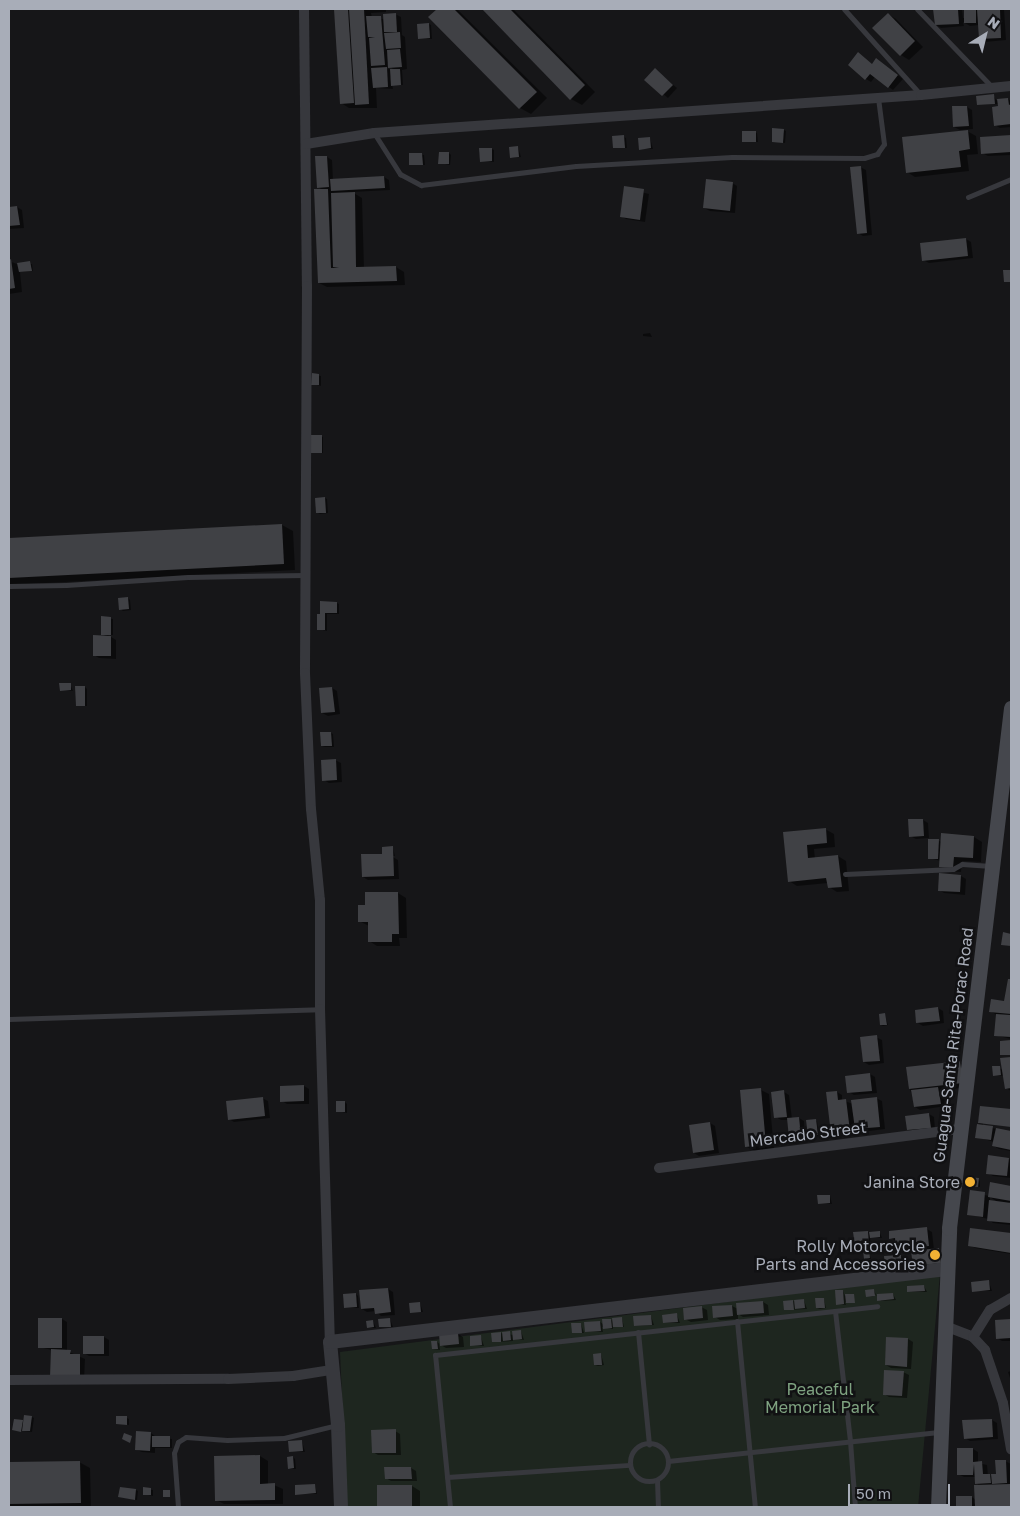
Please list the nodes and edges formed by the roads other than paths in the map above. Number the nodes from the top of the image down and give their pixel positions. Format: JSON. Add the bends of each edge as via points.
{"nodes":[{"id":1,"x":304,"y":9,"type":"edge"},
{"id":2,"x":844,"y":9,"type":"edge"},
{"id":3,"x":918,"y":9,"type":"edge"},
{"id":4,"x":1011,"y":86,"type":"edge"},
{"id":5,"x":994,"y":88,"type":"junction"},
{"id":6,"x":921,"y":95,"type":"junction"},
{"id":7,"x":878,"y":98,"type":"junction"},
{"id":8,"x":374,"y":133,"type":"junction"},
{"id":9,"x":306,"y":144,"type":"junction"},
{"id":10,"x":1011,"y":179,"type":"edge"},
{"id":11,"x":968,"y":197,"type":"dead end"},
{"id":12,"x":305,"y":575,"type":"junction"},
{"id":13,"x":9,"y":586,"type":"edge"},
{"id":14,"x":1011,"y":708,"type":"edge"},
{"id":15,"x":992,"y":866,"type":"junction"},
{"id":16,"x":845,"y":874,"type":"dead end"},
{"id":17,"x":320,"y":1009,"type":"junction"},
{"id":18,"x":9,"y":1019,"type":"edge"},
{"id":19,"x":961,"y":1129,"type":"junction"},
{"id":20,"x":659,"y":1168,"type":"dead end"},
{"id":21,"x":947,"y":1269,"type":"junction"},
{"id":22,"x":1011,"y":1298,"type":"edge"},
{"id":23,"x":877,"y":1306,"type":"dead end"},
{"id":24,"x":835,"y":1311,"type":"junction"},
{"id":25,"x":737,"y":1320,"type":"junction"},
{"id":26,"x":945,"y":1326,"type":"junction"},
{"id":27,"x":638,"y":1332,"type":"junction"},
{"id":28,"x":973,"y":1337,"type":"junction"},
{"id":29,"x":330,"y":1342,"type":"junction"},
{"id":30,"x":332,"y":1370,"type":"junction"},
{"id":31,"x":9,"y":1380,"type":"edge"},
{"id":32,"x":1007,"y":1404,"type":"edge"},
{"id":33,"x":338,"y":1425,"type":"junction"},
{"id":34,"x":941,"y":1432,"type":"junction"},
{"id":35,"x":850,"y":1441,"type":"junction"},
{"id":36,"x":649,"y":1444,"type":"junction"},
{"id":37,"x":1011,"y":1449,"type":"edge"},
{"id":38,"x":751,"y":1452,"type":"junction"},
{"id":39,"x":668,"y":1461,"type":"junction"},
{"id":40,"x":630,"y":1465,"type":"junction"},
{"id":41,"x":447,"y":1477,"type":"junction"},
{"id":42,"x":657,"y":1480,"type":"junction"},
{"id":43,"x":178,"y":1507,"type":"edge"},
{"id":44,"x":341,"y":1507,"type":"edge"},
{"id":45,"x":450,"y":1507,"type":"edge"},
{"id":46,"x":658,"y":1507,"type":"edge"},
{"id":47,"x":755,"y":1507,"type":"edge"},
{"id":48,"x":855,"y":1507,"type":"edge"},
{"id":49,"x":938,"y":1507,"type":"edge"}],
"edges":[{"from":1,"to":9,"type":"street"},
{"from":2,"to":6,"type":"lane"},
{"from":3,"to":5,"type":"lane"},
{"from":4,"to":5,"type":"street"},
{"from":5,"to":6,"type":"street"},
{"from":6,"to":7,"type":"street"},
{"from":7,"to":8,"type":"street"},
{"from":7,"to":8,"type":"lane","via":[[884,144],[877,154],[864,158],[732,157],[576,166],[421,185],[400,174]]},
{"from":8,"to":9,"type":"street"},
{"from":9,"to":12,"type":"street"},
{"from":10,"to":11,"type":"lane"},
{"from":12,"to":13,"type":"lane"},
{"from":12,"to":17,"type":"street","via":[[305,673],[311,809],[320,900]]},
{"from":14,"to":15,"type":"main road","name":"Guagua-Santa Rita-Porac Road"},
{"from":15,"to":16,"type":"lane","via":[[962,864],[953,869]]},
{"from":15,"to":19,"type":"main road","name":"Guagua-Santa Rita-Porac Road"},
{"from":17,"to":18,"type":"lane"},
{"from":17,"to":29,"type":"street"},
{"from":19,"to":20,"type":"street","name":"Mercado Street"},
{"from":19,"to":21,"type":"main road","name":"Guagua-Santa Rita-Porac Road"},
{"from":21,"to":26,"type":"main road","name":"Guagua-Santa Rita-Porac Road"},
{"from":21,"to":29,"type":"street"},
{"from":22,"to":28,"type":"street","via":[[990,1310]]},
{"from":23,"to":24,"type":"lane"},
{"from":24,"to":25,"type":"lane"},
{"from":24,"to":35,"type":"lane"},
{"from":25,"to":27,"type":"lane"},
{"from":25,"to":38,"type":"lane"},
{"from":26,"to":28,"type":"street"},
{"from":26,"to":34,"type":"main road","name":"Guagua-Santa Rita-Porac Road"},
{"from":27,"to":36,"type":"lane"},
{"from":27,"to":41,"type":"lane","via":[[435,1355]]},
{"from":28,"to":32,"type":"street","via":[[985,1350]]},
{"from":29,"to":30,"type":"street"},
{"from":30,"to":31,"type":"street","via":[[293,1376],[228,1379]]},
{"from":30,"to":33,"type":"street"},
{"from":32,"to":37,"type":"street"},
{"from":33,"to":43,"type":"lane","via":[[284,1438],[227,1440],[186,1437],[178,1442],[174,1453]]},
{"from":33,"to":44,"type":"street"},
{"from":34,"to":35,"type":"lane"},
{"from":34,"to":49,"type":"main road","name":"Guagua-Santa Rita-Porac Road"},
{"from":35,"to":38,"type":"lane"},
{"from":35,"to":48,"type":"lane"},
{"from":36,"to":39,"type":"lane","via":[[660,1447]]},
{"from":36,"to":40,"type":"lane","via":[[635,1450]]},
{"from":38,"to":39,"type":"lane"},
{"from":38,"to":47,"type":"lane"},
{"from":39,"to":42,"type":"lane","via":[[666,1470]]},
{"from":40,"to":41,"type":"lane"},
{"from":40,"to":42,"type":"lane","via":[[642,1480]]},
{"from":41,"to":45,"type":"lane"},
{"from":42,"to":46,"type":"lane"}]}
